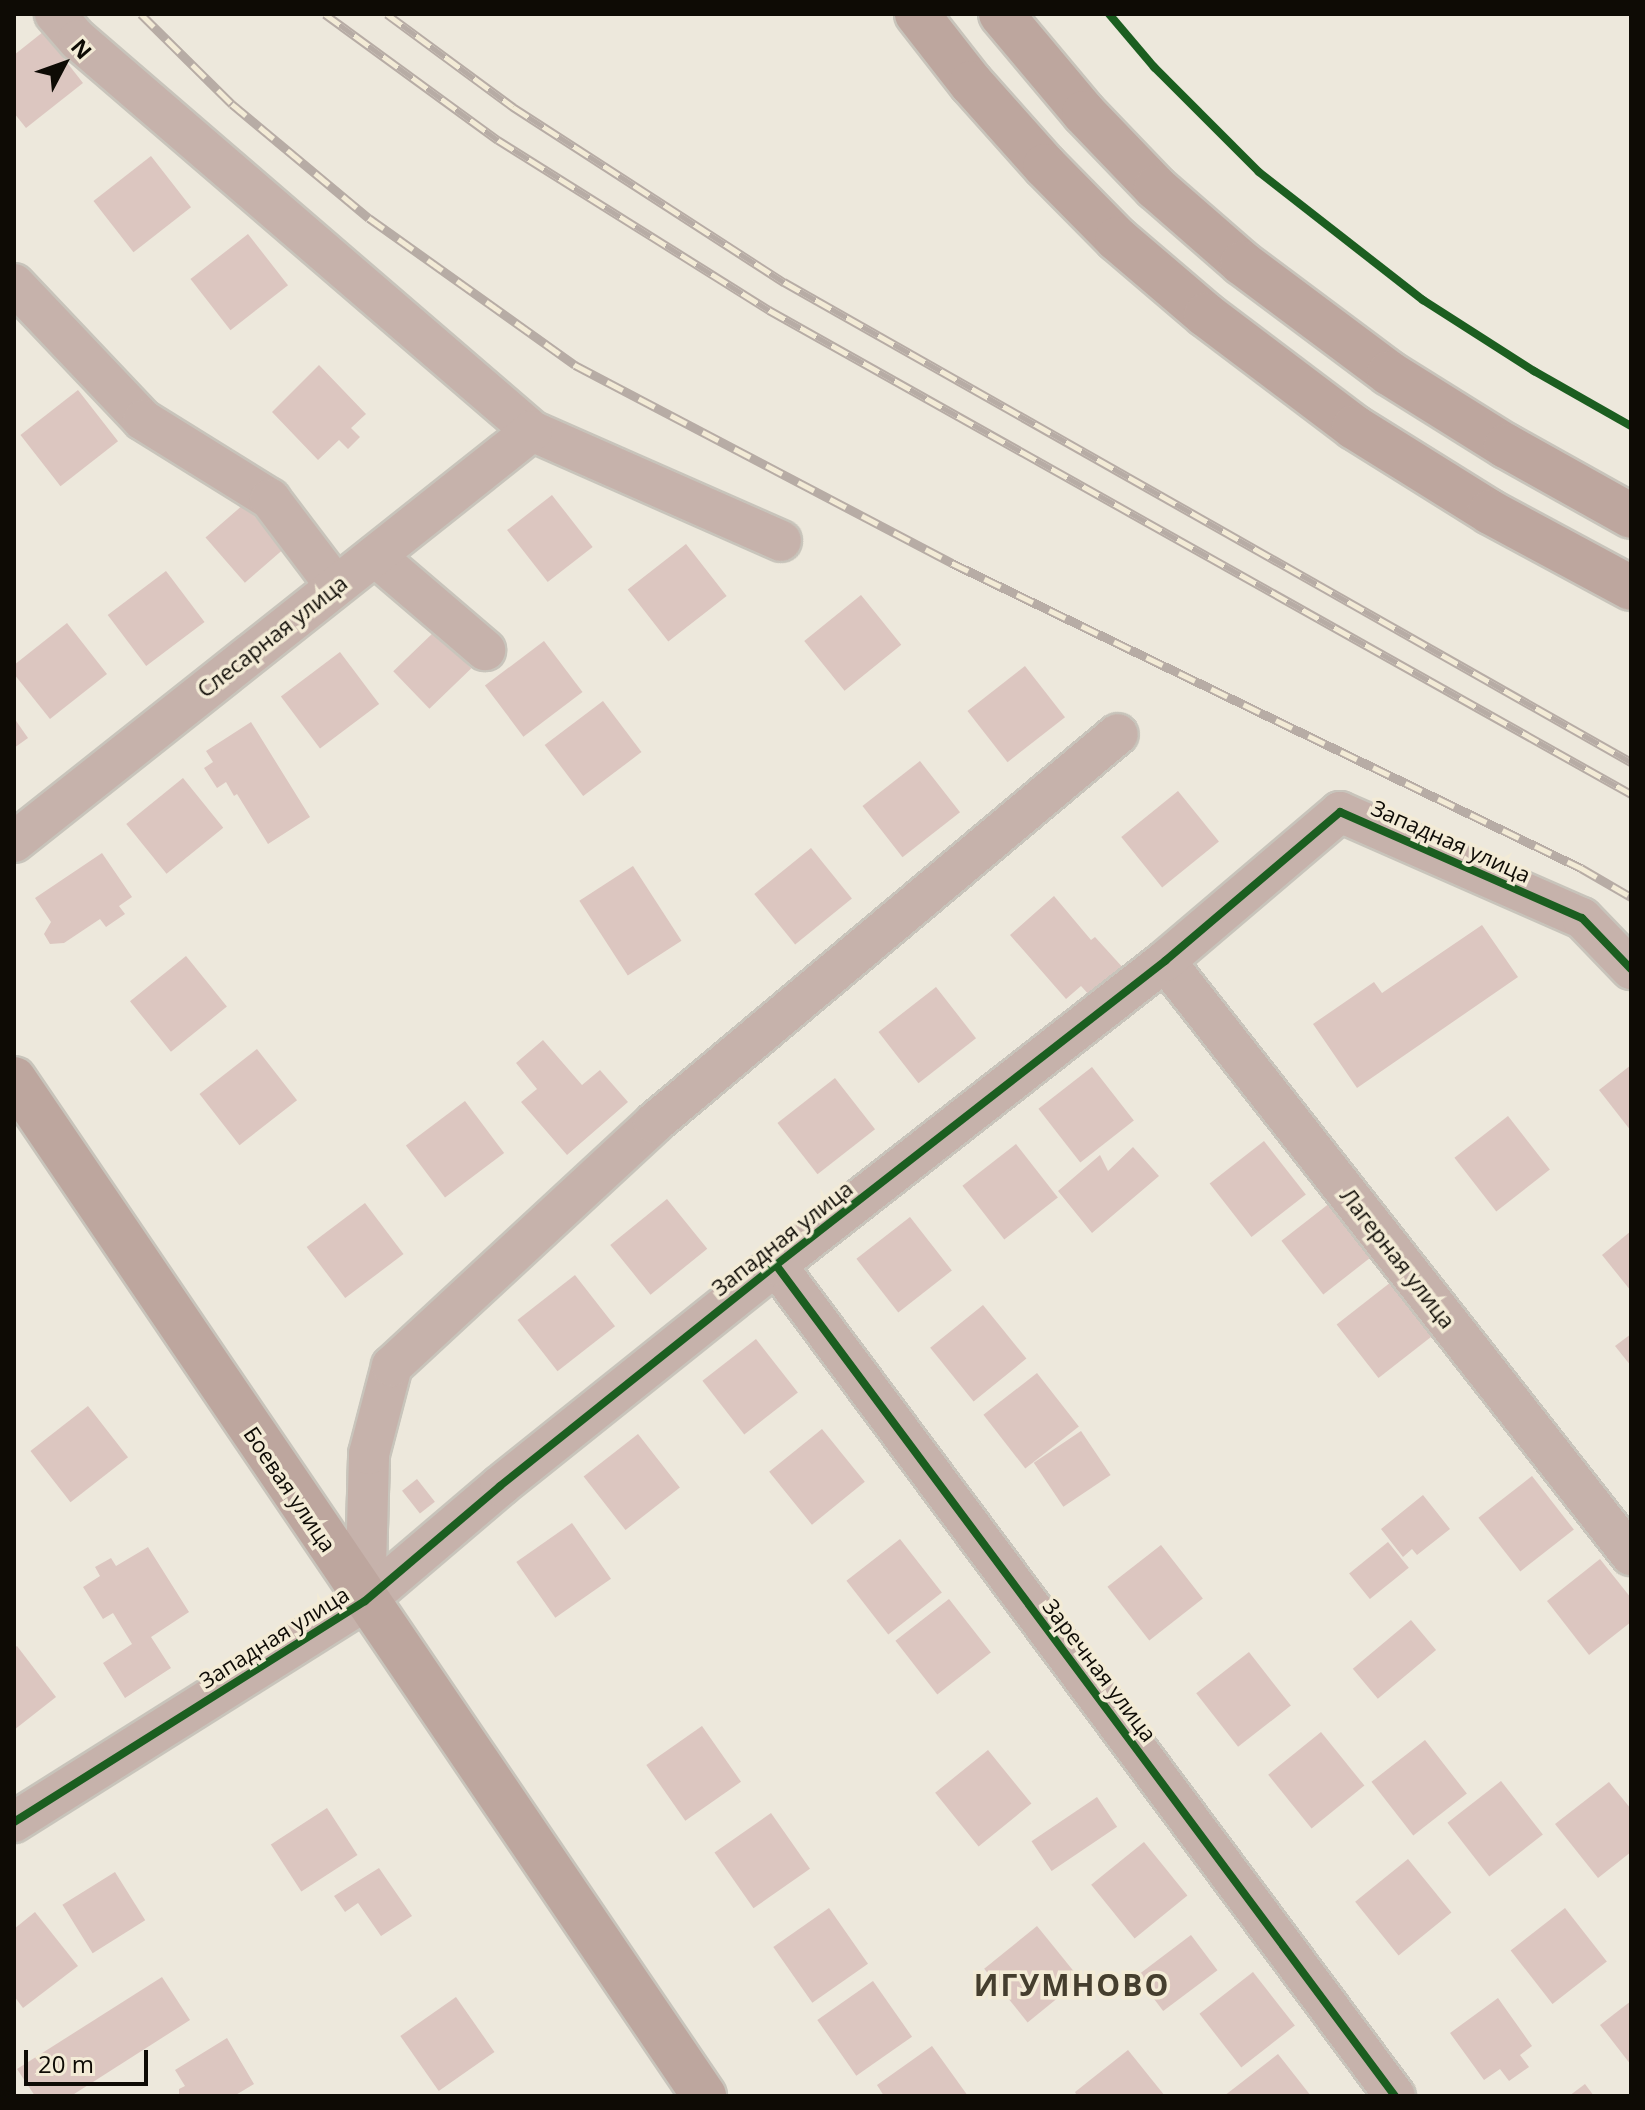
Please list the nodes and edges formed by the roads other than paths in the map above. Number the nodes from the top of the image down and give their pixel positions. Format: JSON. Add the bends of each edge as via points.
{"nodes":[{"id":1,"x":55,"y":14,"type":"edge"},
{"id":2,"x":917,"y":14,"type":"edge"},
{"id":3,"x":1001,"y":14,"type":"edge"},
{"id":4,"x":14,"y":284,"type":"edge"},
{"id":5,"x":532,"y":431,"type":"junction"},
{"id":6,"x":1631,"y":516,"type":"edge"},
{"id":7,"x":781,"y":541,"type":"dead end"},
{"id":8,"x":375,"y":556,"type":"junction"},
{"id":9,"x":335,"y":585,"type":"junction"},
{"id":10,"x":1631,"y":588,"type":"edge"},
{"id":11,"x":485,"y":650,"type":"dead end"},
{"id":12,"x":1118,"y":734,"type":"dead end"},
{"id":13,"x":14,"y":842,"type":"edge"},
{"id":14,"x":1165,"y":961,"type":"junction"},
{"id":15,"x":1631,"y":969,"type":"edge"},
{"id":16,"x":14,"y":1079,"type":"edge"},
{"id":17,"x":776,"y":1265,"type":"junction"},
{"id":18,"x":1631,"y":1555,"type":"edge"},
{"id":19,"x":365,"y":1601,"type":"junction"},
{"id":20,"x":14,"y":1822,"type":"edge"},
{"id":21,"x":704,"y":2096,"type":"edge"},
{"id":22,"x":1395,"y":2096,"type":"edge"}],
"edges":[{"from":1,"to":5,"type":"street","via":[[78,40]]},
{"from":2,"to":10,"type":"main road","via":[[1045,166],[1117,239],[1206,315],[1354,427],[1490,512]]},
{"from":3,"to":6,"type":"main road","via":[[1156,188],[1242,263],[1389,373]]},
{"from":4,"to":9,"type":"street","via":[[143,420],[270,499]]},
{"from":5,"to":7,"type":"street"},
{"from":5,"to":8,"type":"street","name":"Слесарная улица"},
{"from":8,"to":9,"type":"street","name":"Слесарная улица"},
{"from":8,"to":11,"type":"street"},
{"from":9,"to":13,"type":"street","name":"Слесарная улица"},
{"from":12,"to":19,"type":"street","via":[[654,1123],[392,1366],[369,1454]]},
{"from":14,"to":15,"type":"street","name":"Западная улица","via":[[1340,812],[1582,918]]},
{"from":14,"to":17,"type":"street","name":"Западная улица"},
{"from":14,"to":18,"type":"street","name":"Лагерная улица"},
{"from":16,"to":19,"type":"main road","name":"Боевая улица"},
{"from":17,"to":19,"type":"street","name":"Западная улица"},
{"from":17,"to":22,"type":"street","name":"Заречная улица"},
{"from":19,"to":20,"type":"street","name":"Западная улица"},
{"from":19,"to":21,"type":"main road","name":"Боевая улица"}]}
